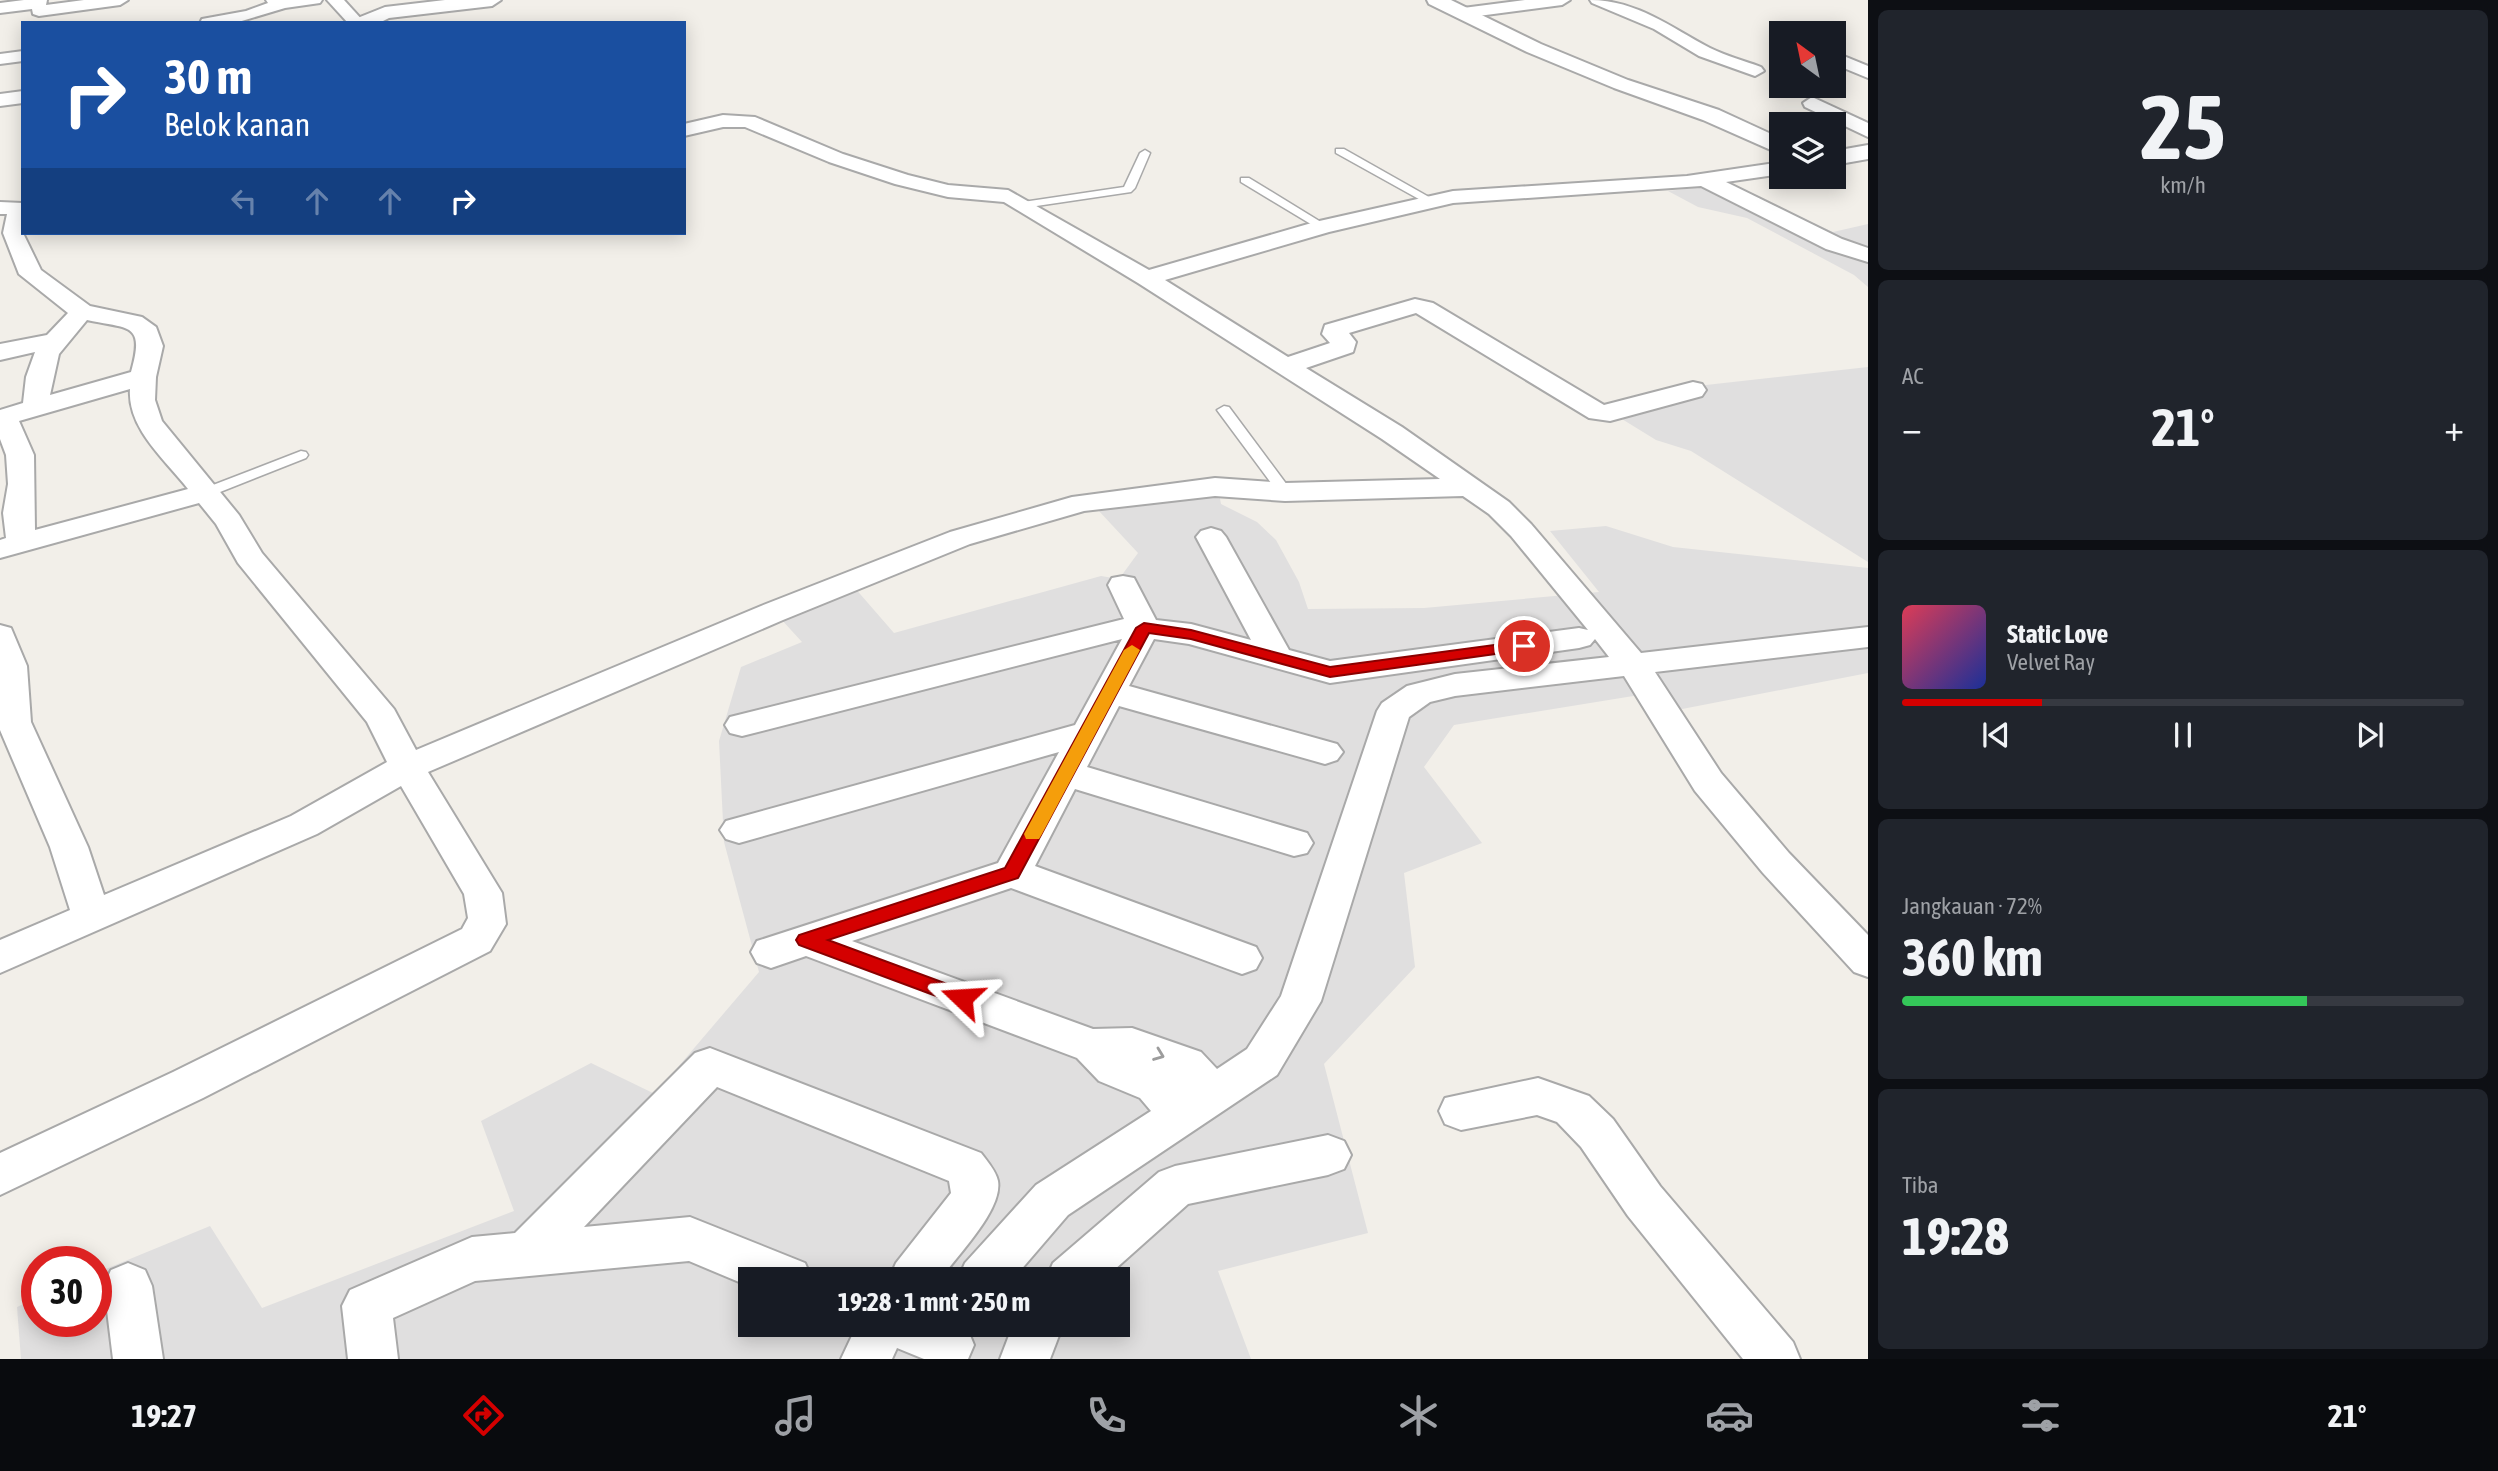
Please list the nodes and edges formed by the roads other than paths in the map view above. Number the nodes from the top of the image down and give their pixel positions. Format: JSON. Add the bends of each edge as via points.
{"nodes":[{"id":1,"x":120,"y":0,"type":"edge"},
{"id":2,"x":314,"y":0,"type":"edge"},
{"id":3,"x":335,"y":0,"type":"edge"},
{"id":4,"x":492,"y":0,"type":"edge"},
{"id":5,"x":1436,"y":0,"type":"edge"},
{"id":6,"x":1562,"y":0,"type":"edge"},
{"id":7,"x":1598,"y":0,"type":"edge"},
{"id":8,"x":278,"y":2,"type":"edge"},
{"id":9,"x":39,"y":5,"type":"edge"},
{"id":10,"x":0,"y":8,"type":"edge"},
{"id":11,"x":1463,"y":13,"type":"junction"},
{"id":12,"x":27,"y":21,"type":"edge"},
{"id":13,"x":218,"y":21,"type":"edge"},
{"id":14,"x":357,"y":21,"type":"edge"},
{"id":15,"x":364,"y":21,"type":"edge"},
{"id":16,"x":21,"y":56,"type":"edge"},
{"id":17,"x":0,"y":59,"type":"edge"},
{"id":18,"x":1846,"y":63,"type":"edge"},
{"id":19,"x":1755,"y":71,"type":"dead end"},
{"id":20,"x":1868,"y":73,"type":"edge"},
{"id":21,"x":21,"y":97,"type":"edge"},
{"id":22,"x":0,"y":100,"type":"edge"},
{"id":23,"x":1812,"y":103,"type":"dead end"},
{"id":24,"x":686,"y":130,"type":"edge"},
{"id":25,"x":1868,"y":131,"type":"edge"},
{"id":26,"x":1769,"y":142,"type":"edge"},
{"id":27,"x":1340,"y":151,"type":"dead end"},
{"id":28,"x":1868,"y":152,"type":"edge"},
{"id":29,"x":1145,"y":153,"type":"dead end"},
{"id":30,"x":1846,"y":156,"type":"edge"},
{"id":31,"x":1769,"y":169,"type":"edge"},
{"id":32,"x":1245,"y":180,"type":"dead end"},
{"id":33,"x":1705,"y":180,"type":"junction"},
{"id":34,"x":1430,"y":201,"type":"junction"},
{"id":35,"x":1023,"y":205,"type":"junction"},
{"id":36,"x":14,"y":208,"type":"edge"},
{"id":37,"x":1322,"y":228,"type":"junction"},
{"id":38,"x":7,"y":234,"type":"edge"},
{"id":39,"x":1868,"y":255,"type":"edge"},
{"id":40,"x":1146,"y":278,"type":"junction"},
{"id":41,"x":82,"y":312,"type":"junction"},
{"id":42,"x":52,"y":341,"type":"junction"},
{"id":43,"x":0,"y":352,"type":"edge"},
{"id":44,"x":1285,"y":366,"type":"junction"},
{"id":45,"x":143,"y":377,"type":"junction"},
{"id":46,"x":1693,"y":390,"type":"dead end"},
{"id":47,"x":36,"y":409,"type":"junction"},
{"id":48,"x":1224,"y":410,"type":"dead end"},
{"id":49,"x":2,"y":418,"type":"edge"},
{"id":50,"x":301,"y":455,"type":"dead end"},
{"id":51,"x":1471,"y":486,"type":"junction"},
{"id":52,"x":1285,"y":492,"type":"junction"},
{"id":53,"x":205,"y":493,"type":"junction"},
{"id":54,"x":1211,"y":537,"type":"dead end"},
{"id":55,"x":11,"y":545,"type":"edge"},
{"id":56,"x":1123,"y":585,"type":"dead end"},
{"id":57,"x":1144,"y":628,"type":"junction"},
{"id":58,"x":0,"y":635,"type":"edge"},
{"id":59,"x":1868,"y":637,"type":"edge"},
{"id":60,"x":1579,"y":638,"type":"dead end"},
{"id":61,"x":1277,"y":658,"type":"junction"},
{"id":62,"x":1633,"y":664,"type":"junction"},
{"id":63,"x":1110,"y":692,"type":"junction"},
{"id":64,"x":742,"y":725,"type":"dead end"},
{"id":65,"x":1087,"y":733,"type":"junction"},
{"id":66,"x":1325,"y":752,"type":"dead end"},
{"id":67,"x":407,"y":767,"type":"junction"},
{"id":68,"x":1066,"y":773,"type":"junction"},
{"id":69,"x":738,"y":830,"type":"dead end"},
{"id":70,"x":1294,"y":843,"type":"dead end"},
{"id":71,"x":1012,"y":873,"type":"junction"},
{"id":72,"x":92,"y":916,"type":"junction"},
{"id":73,"x":0,"y":957,"type":"edge"},
{"id":74,"x":1242,"y":958,"type":"dead end"},
{"id":75,"x":1868,"y":961,"type":"edge"},
{"id":76,"x":1197,"y":1105,"type":"junction"},
{"id":77,"x":1461,"y":1111,"type":"dead end"},
{"id":78,"x":1328,"y":1155,"type":"dead end"},
{"id":79,"x":0,"y":1175,"type":"edge"},
{"id":80,"x":526,"y":1254,"type":"junction"},
{"id":81,"x":759,"y":1267,"type":"edge"},
{"id":82,"x":921,"y":1267,"type":"edge"},
{"id":83,"x":993,"y":1267,"type":"edge"},
{"id":84,"x":1084,"y":1267,"type":"edge"},
{"id":85,"x":128,"y":1286,"type":"dead end"},
{"id":86,"x":877,"y":1337,"type":"edge"},
{"id":87,"x":933,"y":1337,"type":"edge"},
{"id":88,"x":1033,"y":1337,"type":"edge"},
{"id":89,"x":950,"y":1343,"type":"edge"},
{"id":90,"x":138,"y":1359,"type":"edge"},
{"id":91,"x":373,"y":1359,"type":"edge"},
{"id":92,"x":866,"y":1359,"type":"edge"},
{"id":93,"x":1025,"y":1359,"type":"edge"},
{"id":94,"x":1775,"y":1359,"type":"edge"}],
"edges":[{"from":1,"to":9,"type":"street"},
{"from":2,"to":8,"type":"street"},
{"from":3,"to":14,"type":"street"},
{"from":4,"to":15,"type":"street","via":[[385,13]]},
{"from":5,"to":11,"type":"street"},
{"from":6,"to":11,"type":"street"},
{"from":7,"to":19,"type":"street"},
{"from":8,"to":13,"type":"street","via":[[250,15]]},
{"from":9,"to":10,"type":"street"},
{"from":9,"to":12,"type":"street"},
{"from":11,"to":26,"type":"street","via":[[1534,48]]},
{"from":16,"to":17,"type":"street"},
{"from":18,"to":20,"type":"street"},
{"from":21,"to":22,"type":"street"},
{"from":23,"to":25,"type":"street"},
{"from":24,"to":35,"type":"street","via":[[723,121],[756,122],[836,158],[901,180],[948,191],[1001,194]]},
{"from":27,"to":34,"type":"lane"},
{"from":28,"to":30,"type":"street"},
{"from":29,"to":35,"type":"lane","via":[[1127,190]]},
{"from":31,"to":33,"type":"street"},
{"from":32,"to":37,"type":"lane"},
{"from":33,"to":34,"type":"street"},
{"from":33,"to":39,"type":"street","via":[[1834,244]]},
{"from":34,"to":37,"type":"street"},
{"from":35,"to":40,"type":"street"},
{"from":36,"to":38,"type":"street"},
{"from":37,"to":40,"type":"street"},
{"from":38,"to":41,"type":"street","via":[[31,274]]},
{"from":40,"to":44,"type":"street"},
{"from":41,"to":42,"type":"street"},
{"from":41,"to":45,"type":"street","via":[[133,322],[147,332],[151,346]]},
{"from":42,"to":43,"type":"street"},
{"from":42,"to":47,"type":"street","via":[[38,374]]},
{"from":44,"to":46,"type":"street","via":[[1344,347],[1334,330],[1415,306],[1598,412],[1610,413]]},
{"from":44,"to":51,"type":"street"},
{"from":45,"to":47,"type":"street"},
{"from":45,"to":53,"type":"street","via":[[142,400],[149,423]]},
{"from":47,"to":49,"type":"street"},
{"from":48,"to":52,"type":"lane"},
{"from":49,"to":55,"type":"street","via":[[20,455],[22,484]]},
{"from":50,"to":53,"type":"lane"},
{"from":51,"to":52,"type":"street"},
{"from":51,"to":62,"type":"street","via":[[1521,530]]},
{"from":52,"to":67,"type":"street","via":[[1215,487],[1082,503],[960,538]]},
{"from":53,"to":55,"type":"street"},
{"from":53,"to":67,"type":"street","via":[[229,521],[249,557],[382,718]]},
{"from":54,"to":61,"type":"street"},
{"from":56,"to":57,"type":"street"},
{"from":57,"to":61,"type":"street","via":[[1191,634]]},
{"from":57,"to":63,"type":"street"},
{"from":57,"to":64,"type":"street","via":[[1117,629]]},
{"from":58,"to":72,"type":"street","via":[[11,666],[15,722],[69,847]]},
{"from":59,"to":62,"type":"street"},
{"from":60,"to":61,"type":"street","via":[[1330,672]]},
{"from":62,"to":75,"type":"street","via":[[1708,782]]},
{"from":62,"to":76,"type":"street","via":[[1455,685],[1419,694],[1394,711],[1300,1001],[1262,1062]]},
{"from":63,"to":65,"type":"street"},
{"from":63,"to":66,"type":"street"},
{"from":65,"to":68,"type":"street"},
{"from":65,"to":69,"type":"street"},
{"from":67,"to":72,"type":"street","via":[[304,825]]},
{"from":67,"to":79,"type":"street","via":[[483,893],[489,917],[486,930],[476,940]]},
{"from":68,"to":70,"type":"street"},
{"from":68,"to":71,"type":"street"},
{"from":71,"to":74,"type":"street"},
{"from":71,"to":76,"type":"street","via":[[788,946],[1092,1046],[1114,1068]]},
{"from":72,"to":73,"type":"street"},
{"from":76,"to":83,"type":"street","via":[[1052,1200]]},
{"from":77,"to":94,"type":"street","via":[[1538,1096],[1573,1109],[1597,1133],[1644,1201]]},
{"from":78,"to":84,"type":"street","via":[[1175,1186]]},
{"from":80,"to":81,"type":"street","via":[[690,1239]]},
{"from":80,"to":82,"type":"street","via":[[710,1066],[965,1167],[975,1181],[974,1200]]},
{"from":80,"to":91,"type":"street","via":[[472,1259],[366,1306]]},
{"from":85,"to":90,"type":"street"},
{"from":86,"to":92,"type":"street"},
{"from":87,"to":89,"type":"street"},
{"from":88,"to":93,"type":"street"}]}
